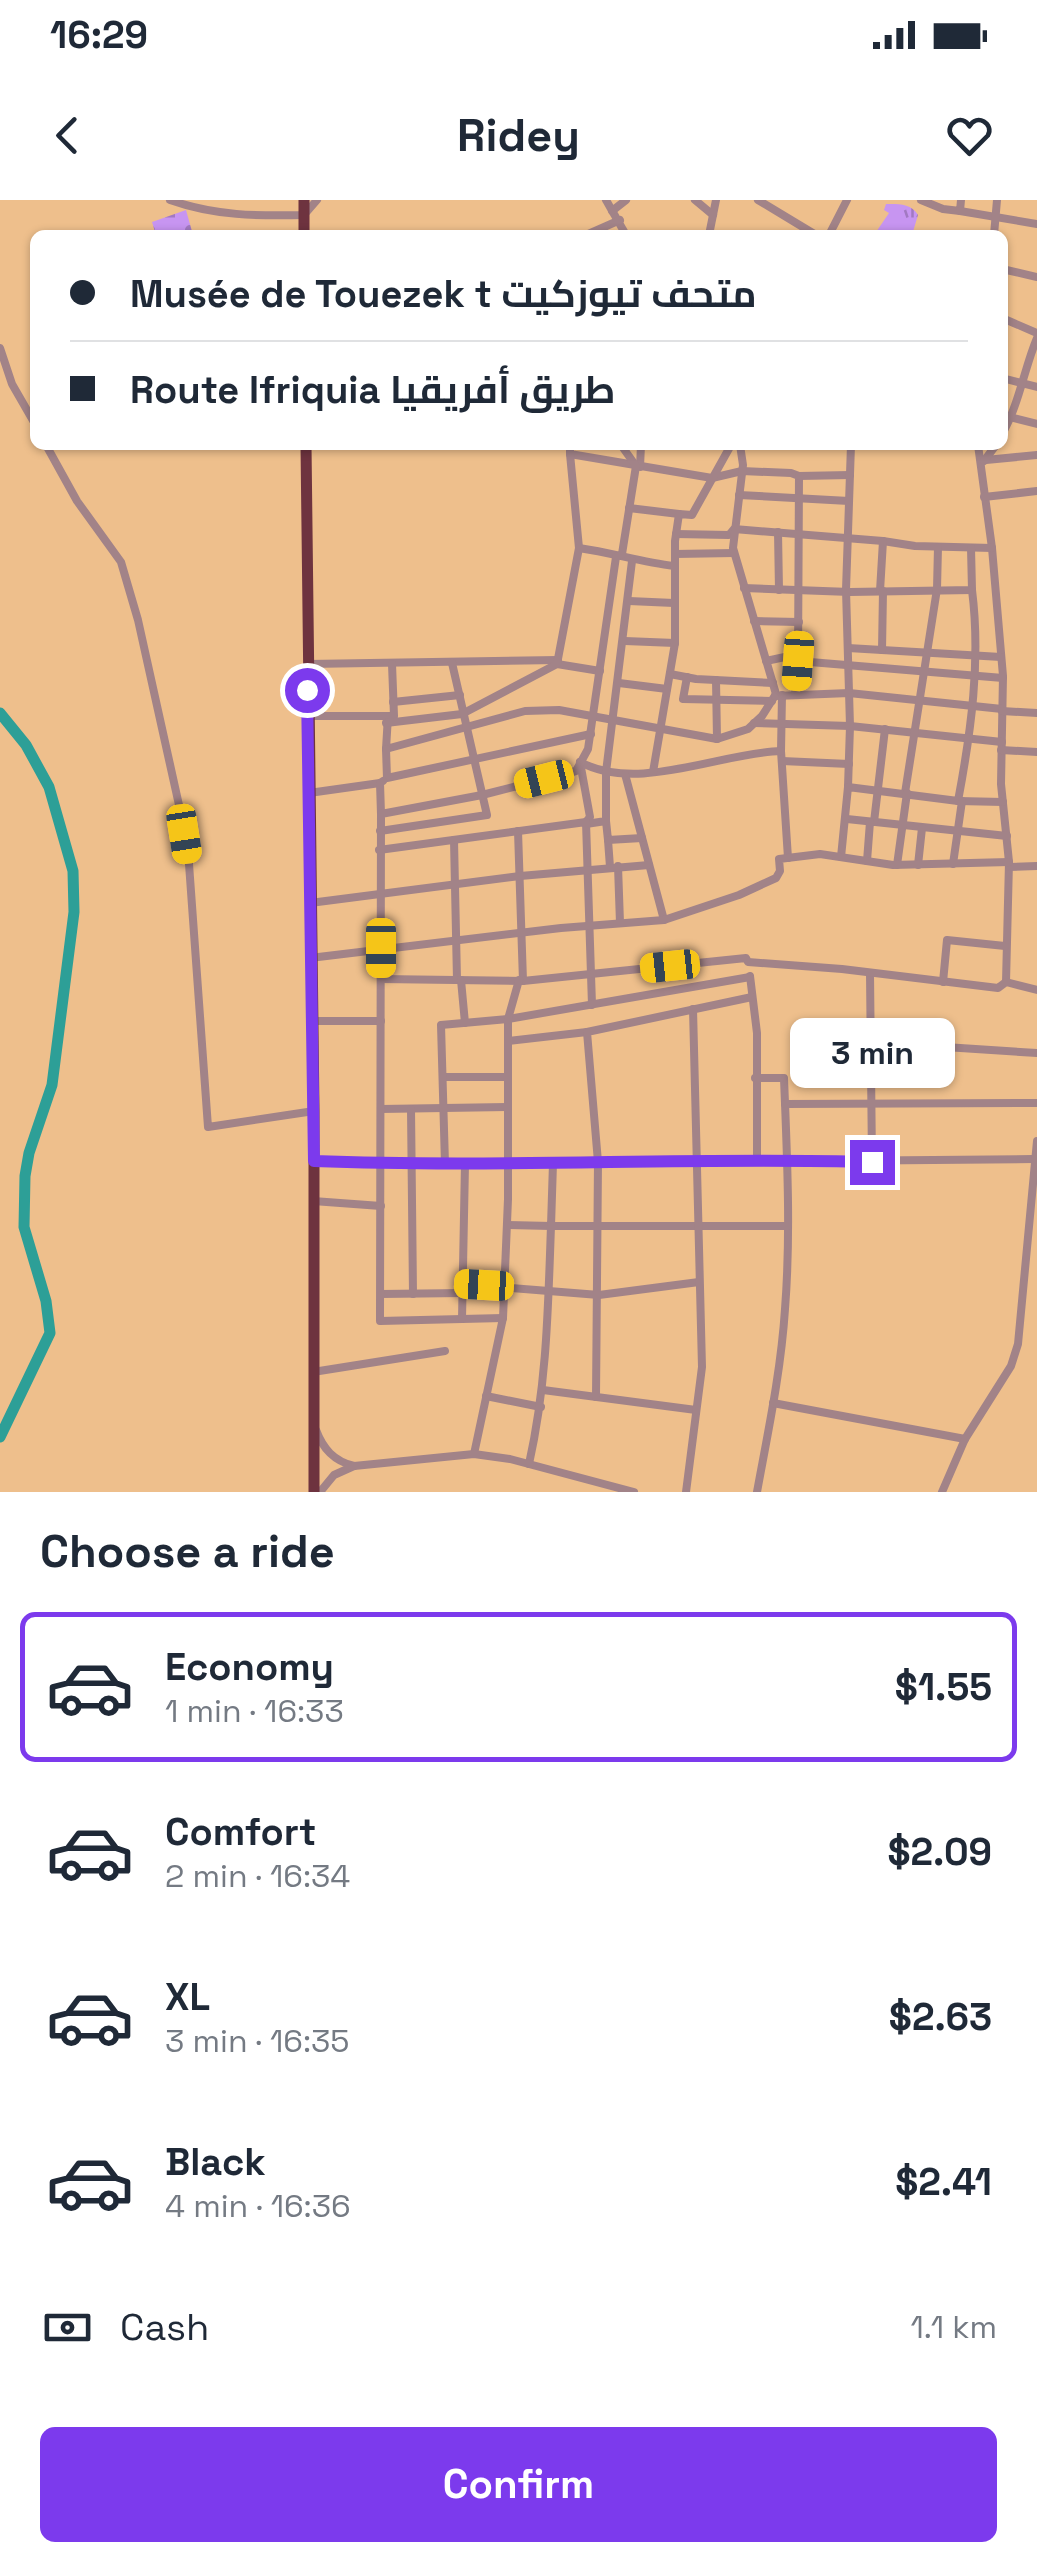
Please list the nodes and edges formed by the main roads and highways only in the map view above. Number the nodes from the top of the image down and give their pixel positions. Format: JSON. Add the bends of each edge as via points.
{"nodes":[{"id":1,"x":304,"y":200,"type":"edge"},
{"id":2,"x":304,"y":230,"type":"edge"},
{"id":3,"x":306,"y":450,"type":"edge"},
{"id":4,"x":317,"y":1492,"type":"edge"}],
"edges":[{"from":1,"to":2,"type":"highway"},
{"from":3,"to":4,"type":"highway"}]}
